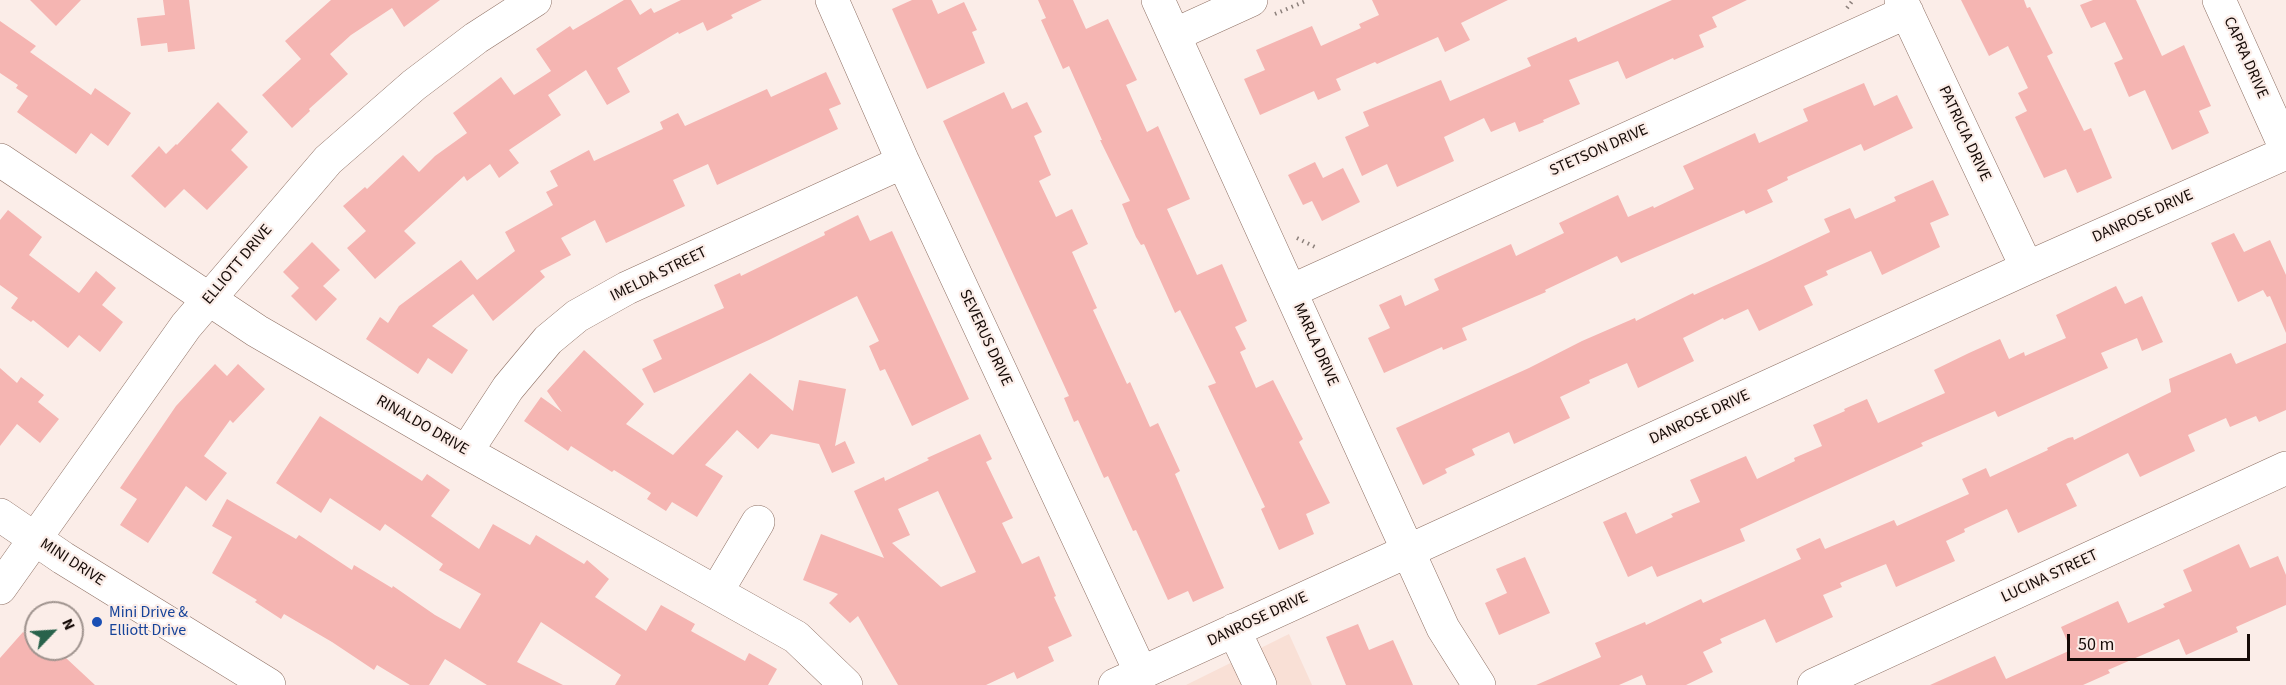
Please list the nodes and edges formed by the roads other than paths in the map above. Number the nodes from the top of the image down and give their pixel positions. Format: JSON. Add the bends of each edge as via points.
{"nodes":[{"id":1,"x":535,"y":0,"type":"edge"},
{"id":2,"x":832,"y":0,"type":"edge"},
{"id":3,"x":1158,"y":0,"type":"edge"},
{"id":4,"x":2219,"y":0,"type":"edge"},
{"id":5,"x":1904,"y":6,"type":"edge"},
{"id":6,"x":1262,"y":7,"type":"edge"},
{"id":7,"x":1174,"y":35,"type":"junction"},
{"id":8,"x":2286,"y":151,"type":"edge"},
{"id":9,"x":0,"y":160,"type":"edge"},
{"id":10,"x":903,"y":162,"type":"junction"},
{"id":11,"x":2027,"y":268,"type":"junction"},
{"id":12,"x":1291,"y":291,"type":"junction"},
{"id":13,"x":208,"y":299,"type":"junction"},
{"id":14,"x":466,"y":452,"type":"junction"},
{"id":15,"x":2286,"y":468,"type":"edge"},
{"id":16,"x":0,"y":515,"type":"edge"},
{"id":17,"x":758,"y":522,"type":"dead end"},
{"id":18,"x":35,"y":540,"type":"junction"},
{"id":19,"x":1409,"y":552,"type":"junction"},
{"id":20,"x":0,"y":588,"type":"edge"},
{"id":21,"x":717,"y":591,"type":"junction"},
{"id":22,"x":1234,"y":630,"type":"junction"},
{"id":23,"x":1128,"y":679,"type":"edge"},
{"id":24,"x":269,"y":685,"type":"edge"},
{"id":25,"x":846,"y":685,"type":"edge"},
{"id":26,"x":1260,"y":685,"type":"edge"},
{"id":27,"x":1479,"y":685,"type":"edge"},
{"id":28,"x":1814,"y":685,"type":"edge"}],
"edges":[{"from":1,"to":13,"type":"street","name":"ELLIOTT DRIVE","via":[[414,85],[328,160]]},
{"from":2,"to":10,"type":"street","name":"SEVERUS DRIVE"},
{"from":3,"to":7,"type":"street","name":"MARLA DRIVE"},
{"from":4,"to":8,"type":"street","name":"CAPRA DRIVE"},
{"from":5,"to":11,"type":"street","name":"PATRICIA DRIVE"},
{"from":5,"to":12,"type":"street","name":"STETSON DRIVE"},
{"from":6,"to":7,"type":"street"},
{"from":7,"to":12,"type":"street","name":"MARLA DRIVE"},
{"from":8,"to":11,"type":"street","name":"DANROSE DRIVE"},
{"from":9,"to":13,"type":"street","name":"RINALDO DRIVE"},
{"from":10,"to":14,"type":"street","name":"IMELDA STREET","via":[[627,288],[577,316],[548,340],[508,388]]},
{"from":10,"to":23,"type":"street","name":"SEVERUS DRIVE"},
{"from":11,"to":19,"type":"street","name":"DANROSE DRIVE"},
{"from":12,"to":19,"type":"street","name":"MARLA DRIVE"},
{"from":13,"to":14,"type":"street","name":"RINALDO DRIVE"},
{"from":13,"to":18,"type":"street","name":"ELLIOTT DRIVE"},
{"from":14,"to":21,"type":"street","name":"RINALDO DRIVE"},
{"from":15,"to":28,"type":"street","name":"LUCINA STREET"},
{"from":16,"to":18,"type":"street","name":"MINI DRIVE"},
{"from":17,"to":21,"type":"street"},
{"from":18,"to":20,"type":"street","name":"ELLIOTT DRIVE"},
{"from":18,"to":24,"type":"street","name":"MINI DRIVE"},
{"from":19,"to":22,"type":"street","name":"DANROSE DRIVE"},
{"from":19,"to":27,"type":"street","name":"MARLA DRIVE","via":[[1443,628]]},
{"from":21,"to":25,"type":"street","name":"RINALDO DRIVE","via":[[796,637]]},
{"from":22,"to":23,"type":"street","name":"DANROSE DRIVE"},
{"from":22,"to":26,"type":"street"}]}
